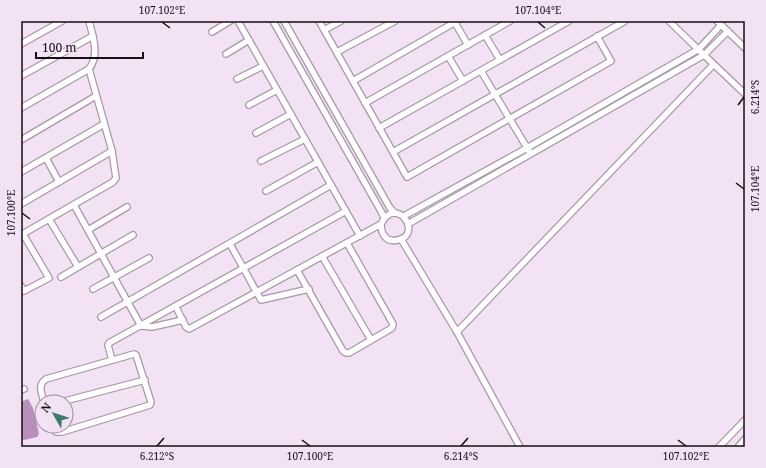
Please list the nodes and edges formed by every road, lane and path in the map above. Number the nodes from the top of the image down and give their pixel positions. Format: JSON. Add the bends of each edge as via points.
{"nodes":[{"id":1,"x":62,"y":21,"type":"edge"},
{"id":2,"x":89,"y":21,"type":"edge"},
{"id":3,"x":230,"y":21,"type":"edge"},
{"id":4,"x":238,"y":21,"type":"edge"},
{"id":5,"x":273,"y":21,"type":"edge"},
{"id":6,"x":284,"y":21,"type":"edge"},
{"id":7,"x":319,"y":21,"type":"edge"},
{"id":8,"x":341,"y":21,"type":"edge"},
{"id":9,"x":395,"y":21,"type":"edge"},
{"id":10,"x":510,"y":21,"type":"edge"},
{"id":11,"x":569,"y":21,"type":"edge"},
{"id":12,"x":625,"y":21,"type":"edge"},
{"id":13,"x":669,"y":21,"type":"edge"},
{"id":14,"x":455,"y":22,"type":"edge"},
{"id":15,"x":719,"y":23,"type":"edge"},
{"id":16,"x":324,"y":30,"type":"junction"},
{"id":17,"x":728,"y":31,"type":"junction"},
{"id":18,"x":212,"y":32,"type":"dead end"},
{"id":19,"x":485,"y":35,"type":"junction"},
{"id":20,"x":93,"y":36,"type":"junction"},
{"id":21,"x":597,"y":36,"type":"junction"},
{"id":22,"x":249,"y":40,"type":"junction"},
{"id":23,"x":21,"y":44,"type":"edge"},
{"id":24,"x":468,"y":45,"type":"junction"},
{"id":25,"x":745,"y":48,"type":"edge"},
{"id":26,"x":699,"y":49,"type":"junction"},
{"id":27,"x":336,"y":52,"type":"junction"},
{"id":28,"x":226,"y":54,"type":"dead end"},
{"id":29,"x":448,"y":56,"type":"junction"},
{"id":30,"x":704,"y":56,"type":"junction"},
{"id":31,"x":500,"y":60,"type":"junction"},
{"id":32,"x":713,"y":65,"type":"junction"},
{"id":33,"x":264,"y":66,"type":"junction"},
{"id":34,"x":89,"y":69,"type":"junction"},
{"id":35,"x":481,"y":71,"type":"junction"},
{"id":36,"x":21,"y":76,"type":"edge"},
{"id":37,"x":237,"y":79,"type":"dead end"},
{"id":38,"x":353,"y":81,"type":"junction"},
{"id":39,"x":463,"y":82,"type":"junction"},
{"id":40,"x":278,"y":90,"type":"junction"},
{"id":41,"x":495,"y":94,"type":"junction"},
{"id":42,"x":745,"y":94,"type":"edge"},
{"id":43,"x":96,"y":96,"type":"junction"},
{"id":44,"x":365,"y":103,"type":"junction"},
{"id":45,"x":249,"y":106,"type":"dead end"},
{"id":46,"x":21,"y":108,"type":"edge"},
{"id":47,"x":291,"y":114,"type":"junction"},
{"id":48,"x":509,"y":119,"type":"junction"},
{"id":49,"x":104,"y":124,"type":"junction"},
{"id":50,"x":379,"y":128,"type":"junction"},
{"id":51,"x":256,"y":133,"type":"dead end"},
{"id":52,"x":305,"y":139,"type":"junction"},
{"id":53,"x":21,"y":140,"type":"edge"},
{"id":54,"x":527,"y":148,"type":"junction"},
{"id":55,"x":112,"y":151,"type":"junction"},
{"id":56,"x":393,"y":152,"type":"junction"},
{"id":57,"x":531,"y":154,"type":"junction"},
{"id":58,"x":46,"y":158,"type":"junction"},
{"id":59,"x":261,"y":161,"type":"dead end"},
{"id":60,"x":318,"y":162,"type":"junction"},
{"id":61,"x":21,"y":172,"type":"edge"},
{"id":62,"x":59,"y":182,"type":"junction"},
{"id":63,"x":331,"y":185,"type":"junction"},
{"id":64,"x":266,"y":191,"type":"dead end"},
{"id":65,"x":21,"y":204,"type":"edge"},
{"id":66,"x":74,"y":205,"type":"junction"},
{"id":67,"x":127,"y":207,"type":"dead end"},
{"id":68,"x":346,"y":211,"type":"junction"},
{"id":69,"x":395,"y":213,"type":"junction"},
{"id":70,"x":404,"y":216,"type":"junction"},
{"id":71,"x":48,"y":219,"type":"junction"},
{"id":72,"x":382,"y":221,"type":"junction"},
{"id":73,"x":408,"y":224,"type":"junction"},
{"id":74,"x":88,"y":230,"type":"junction"},
{"id":75,"x":22,"y":235,"type":"edge"},
{"id":76,"x":133,"y":235,"type":"dead end"},
{"id":77,"x":360,"y":236,"type":"junction"},
{"id":78,"x":401,"y":240,"type":"junction"},
{"id":79,"x":346,"y":243,"type":"junction"},
{"id":80,"x":230,"y":244,"type":"junction"},
{"id":81,"x":101,"y":254,"type":"junction"},
{"id":82,"x":322,"y":256,"type":"junction"},
{"id":83,"x":149,"y":258,"type":"dead end"},
{"id":84,"x":78,"y":267,"type":"junction"},
{"id":85,"x":243,"y":268,"type":"junction"},
{"id":86,"x":297,"y":270,"type":"junction"},
{"id":87,"x":61,"y":277,"type":"dead end"},
{"id":88,"x":114,"y":277,"type":"junction"},
{"id":89,"x":21,"y":286,"type":"edge"},
{"id":90,"x":93,"y":289,"type":"dead end"},
{"id":91,"x":309,"y":289,"type":"junction"},
{"id":92,"x":256,"y":292,"type":"junction"},
{"id":93,"x":128,"y":302,"type":"junction"},
{"id":94,"x":176,"y":307,"type":"junction"},
{"id":95,"x":101,"y":318,"type":"dead end"},
{"id":96,"x":183,"y":320,"type":"junction"},
{"id":97,"x":141,"y":326,"type":"junction"},
{"id":98,"x":457,"y":332,"type":"junction"},
{"id":99,"x":371,"y":340,"type":"junction"},
{"id":100,"x":112,"y":360,"type":"junction"},
{"id":101,"x":145,"y":380,"type":"junction"},
{"id":102,"x":42,"y":394,"type":"edge"},
{"id":103,"x":74,"y":399,"type":"edge"},
{"id":104,"x":745,"y":420,"type":"edge"},
{"id":105,"x":74,"y":428,"type":"edge"},
{"id":106,"x":745,"y":439,"type":"edge"},
{"id":107,"x":520,"y":447,"type":"edge"},
{"id":108,"x":719,"y":447,"type":"edge"},
{"id":109,"x":738,"y":447,"type":"edge"}],
"edges":[{"from":1,"to":23,"type":"street"},
{"from":2,"to":20,"type":"street"},
{"from":3,"to":18,"type":"street"},
{"from":4,"to":22,"type":"street"},
{"from":5,"to":72,"type":"street","via":[[382,213]]},
{"from":6,"to":69,"type":"street"},
{"from":7,"to":16,"type":"street"},
{"from":8,"to":16,"type":"street"},
{"from":9,"to":27,"type":"street"},
{"from":10,"to":19,"type":"street"},
{"from":11,"to":31,"type":"street"},
{"from":12,"to":21,"type":"street"},
{"from":13,"to":26,"type":"street"},
{"from":14,"to":24,"type":"street"},
{"from":14,"to":38,"type":"street"},
{"from":15,"to":17,"type":"street"},
{"from":15,"to":26,"type":"street"},
{"from":16,"to":27,"type":"street"},
{"from":17,"to":25,"type":"street"},
{"from":17,"to":30,"type":"street"},
{"from":19,"to":24,"type":"street"},
{"from":19,"to":31,"type":"street"},
{"from":20,"to":34,"type":"street","via":[[95,58]]},
{"from":20,"to":36,"type":"street"},
{"from":21,"to":41,"type":"street"},
{"from":21,"to":48,"type":"street","via":[[611,61]]},
{"from":22,"to":28,"type":"street"},
{"from":22,"to":33,"type":"street"},
{"from":24,"to":29,"type":"street"},
{"from":26,"to":30,"type":"street"},
{"from":26,"to":54,"type":"street"},
{"from":27,"to":38,"type":"street"},
{"from":29,"to":39,"type":"street"},
{"from":29,"to":44,"type":"street"},
{"from":30,"to":32,"type":"street"},
{"from":30,"to":57,"type":"street"},
{"from":31,"to":35,"type":"street"},
{"from":32,"to":42,"type":"street"},
{"from":32,"to":98,"type":"street"},
{"from":33,"to":37,"type":"street"},
{"from":33,"to":40,"type":"street"},
{"from":34,"to":43,"type":"street"},
{"from":34,"to":46,"type":"street"},
{"from":35,"to":39,"type":"street"},
{"from":35,"to":41,"type":"street"},
{"from":38,"to":44,"type":"street"},
{"from":39,"to":50,"type":"street"},
{"from":40,"to":45,"type":"street"},
{"from":40,"to":47,"type":"street"},
{"from":41,"to":48,"type":"street"},
{"from":41,"to":56,"type":"street"},
{"from":43,"to":49,"type":"street"},
{"from":43,"to":53,"type":"street"},
{"from":44,"to":50,"type":"street"},
{"from":47,"to":51,"type":"street"},
{"from":47,"to":52,"type":"street"},
{"from":48,"to":54,"type":"street"},
{"from":48,"to":56,"type":"street","via":[[407,177]]},
{"from":49,"to":55,"type":"street"},
{"from":49,"to":58,"type":"street"},
{"from":50,"to":56,"type":"street"},
{"from":52,"to":59,"type":"street"},
{"from":52,"to":60,"type":"street"},
{"from":54,"to":57,"type":"street"},
{"from":54,"to":70,"type":"street"},
{"from":55,"to":62,"type":"street"},
{"from":55,"to":66,"type":"street","via":[[116,179]]},
{"from":57,"to":73,"type":"street"},
{"from":58,"to":61,"type":"street"},
{"from":58,"to":62,"type":"street"},
{"from":60,"to":63,"type":"street"},
{"from":60,"to":64,"type":"street"},
{"from":62,"to":65,"type":"street"},
{"from":63,"to":68,"type":"street"},
{"from":63,"to":80,"type":"street"},
{"from":66,"to":71,"type":"street"},
{"from":66,"to":74,"type":"street"},
{"from":67,"to":74,"type":"street"},
{"from":68,"to":77,"type":"street"},
{"from":68,"to":85,"type":"street"},
{"from":69,"to":70,"type":"street"},
{"from":69,"to":72,"type":"street","via":[[389,214]]},
{"from":70,"to":73,"type":"street"},
{"from":71,"to":75,"type":"street"},
{"from":71,"to":84,"type":"street"},
{"from":72,"to":77,"type":"street"},
{"from":72,"to":78,"type":"street","via":[[381,230],[384,236],[389,240]]},
{"from":73,"to":78,"type":"street","via":[[406,236]]},
{"from":74,"to":81,"type":"street"},
{"from":75,"to":89,"type":"street","via":[[49,278],[24,291]]},
{"from":76,"to":81,"type":"street"},
{"from":77,"to":79,"type":"street"},
{"from":78,"to":98,"type":"street"},
{"from":79,"to":82,"type":"street"},
{"from":79,"to":99,"type":"street","via":[[393,324],[392,328]]},
{"from":80,"to":85,"type":"street"},
{"from":80,"to":93,"type":"street"},
{"from":81,"to":84,"type":"street"},
{"from":81,"to":88,"type":"street"},
{"from":82,"to":86,"type":"street"},
{"from":82,"to":99,"type":"street"},
{"from":83,"to":88,"type":"street"},
{"from":84,"to":87,"type":"street"},
{"from":85,"to":92,"type":"street"},
{"from":85,"to":94,"type":"street"},
{"from":86,"to":91,"type":"street"},
{"from":86,"to":92,"type":"street"},
{"from":88,"to":90,"type":"street"},
{"from":88,"to":93,"type":"street"},
{"from":91,"to":92,"type":"street","via":[[264,300]]},
{"from":91,"to":99,"type":"street","via":[[344,352],[349,353]]},
{"from":92,"to":96,"type":"street","via":[[189,329]]},
{"from":93,"to":95,"type":"street"},
{"from":93,"to":97,"type":"street"},
{"from":94,"to":96,"type":"street"},
{"from":94,"to":97,"type":"street"},
{"from":96,"to":97,"type":"street","via":[[152,327]]},
{"from":97,"to":100,"type":"street","via":[[109,343]]},
{"from":98,"to":107,"type":"street"},
{"from":100,"to":101,"type":"street","via":[[135,354]]},
{"from":100,"to":102,"type":"street","via":[[46,379],[41,384]]},
{"from":101,"to":103,"type":"street"},
{"from":101,"to":105,"type":"street","via":[[152,402],[148,406]]},
{"from":104,"to":108,"type":"street"},
{"from":106,"to":109,"type":"street"}]}
